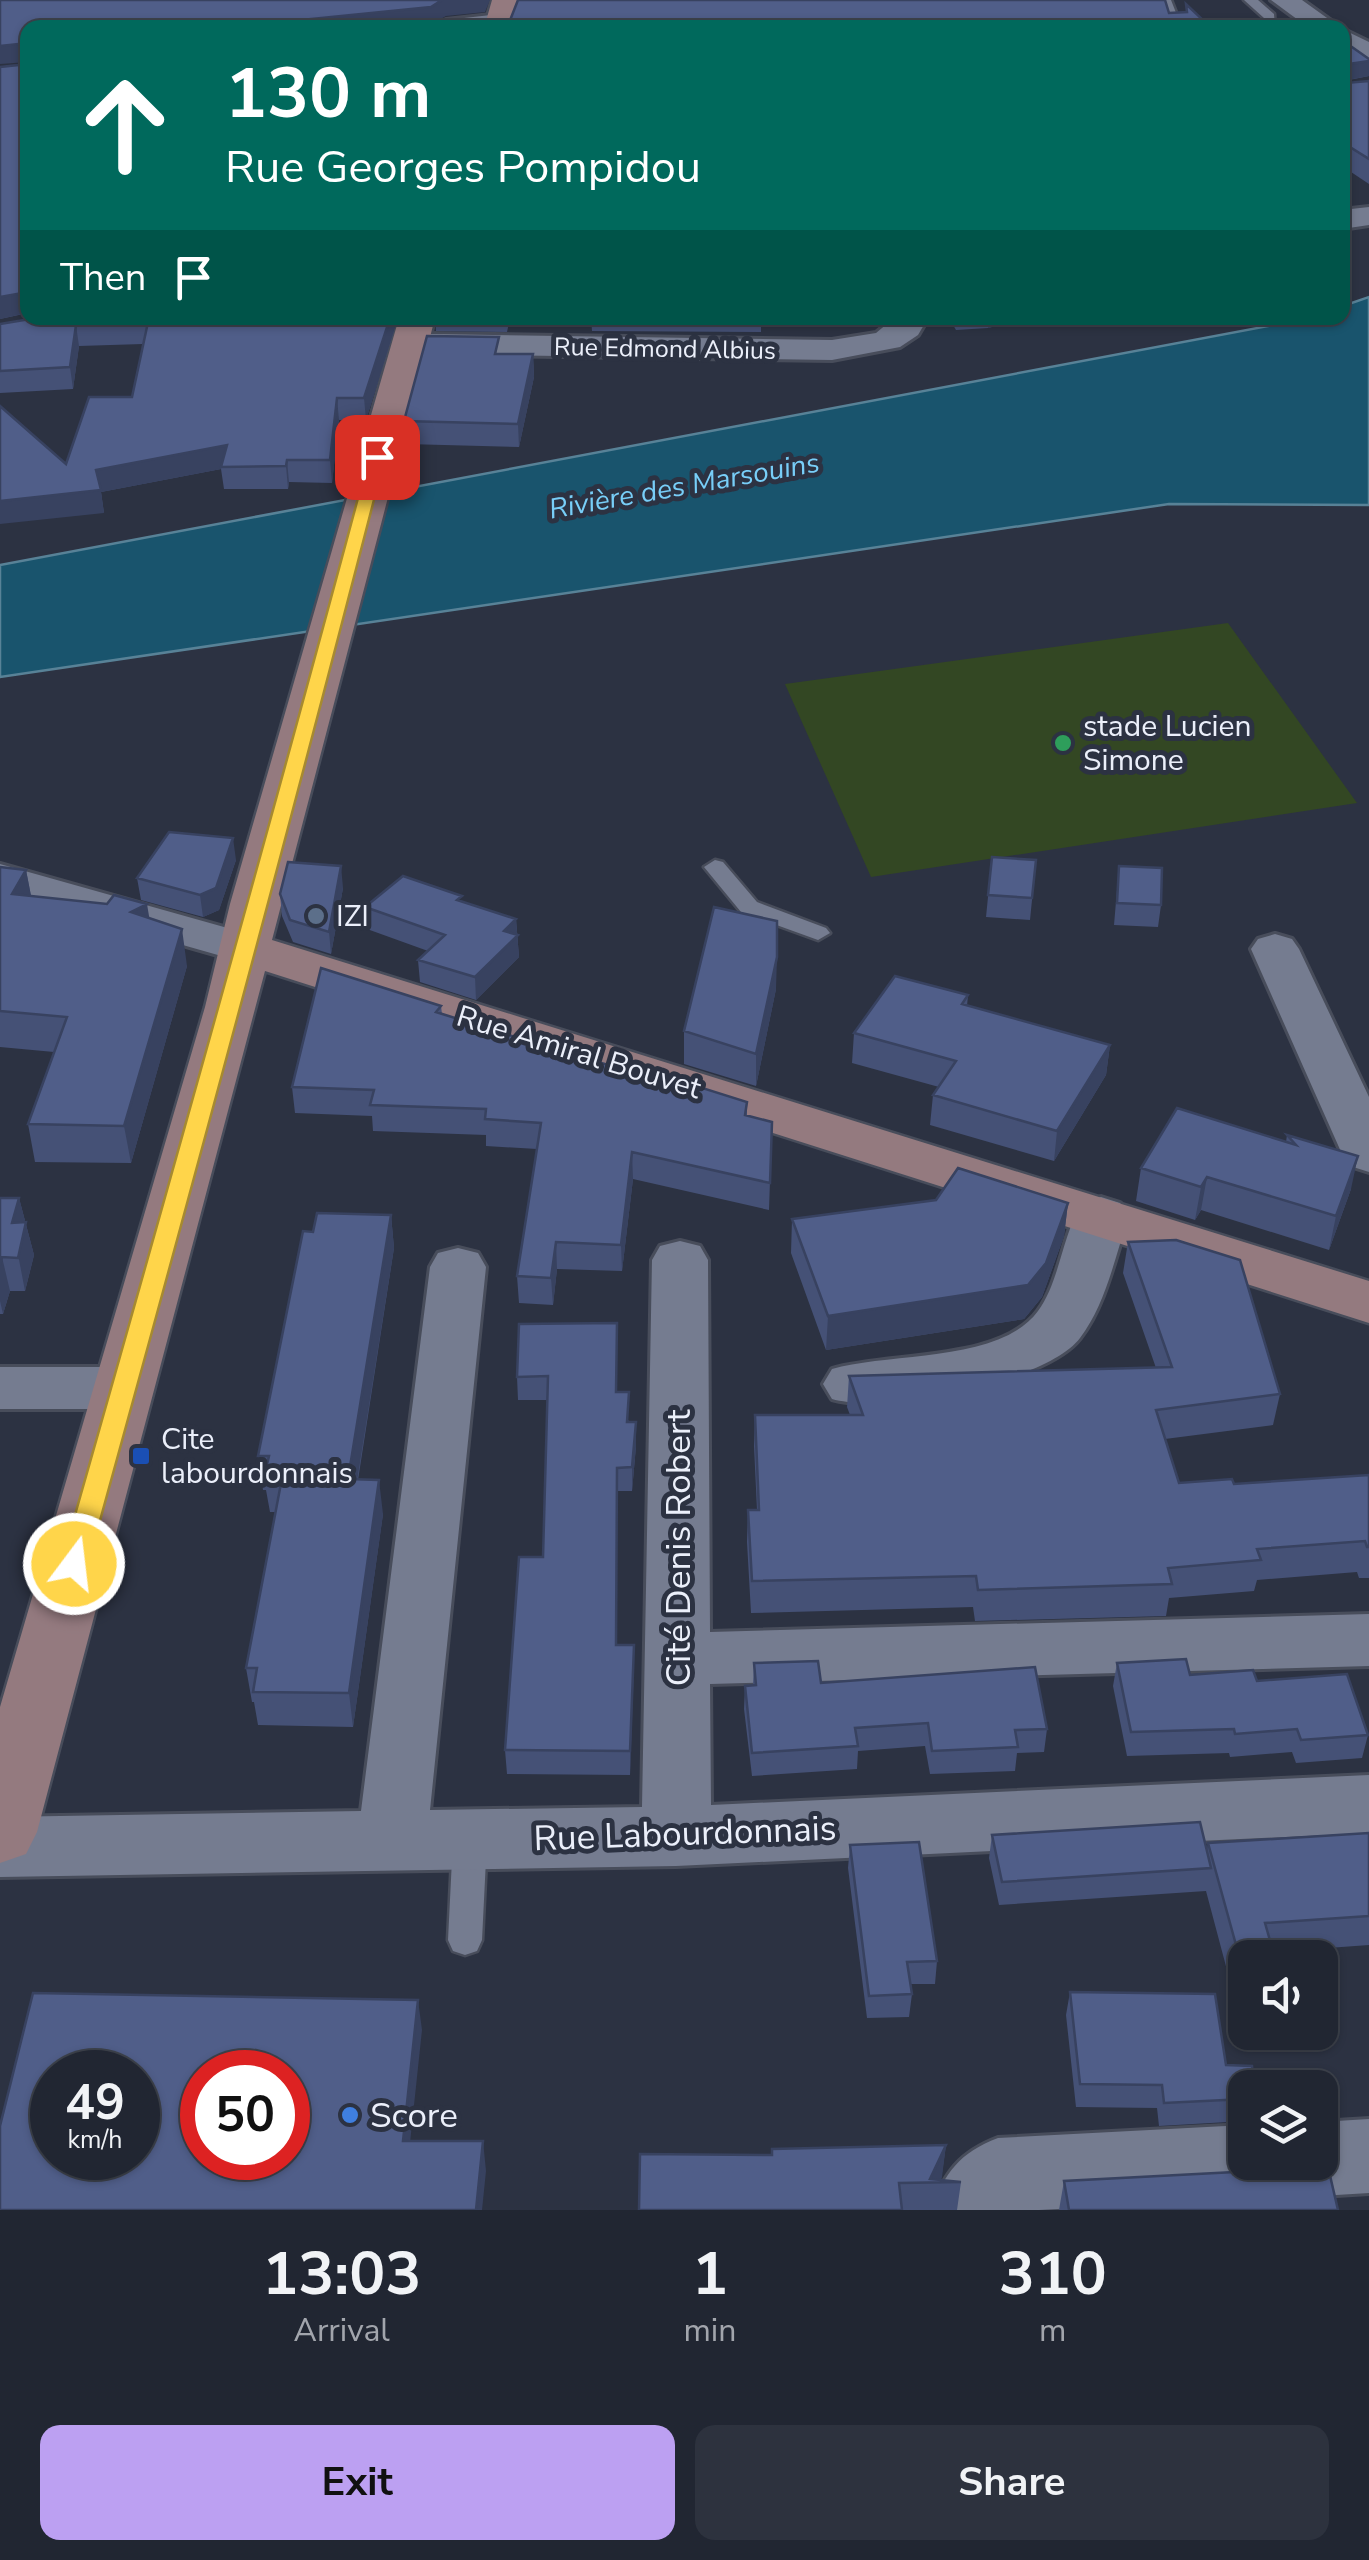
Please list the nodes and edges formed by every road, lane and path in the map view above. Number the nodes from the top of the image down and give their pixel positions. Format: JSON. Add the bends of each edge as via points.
{"nodes":[{"id":1,"x":1250,"y":0,"type":"edge"},
{"id":2,"x":1284,"y":0,"type":"edge"},
{"id":3,"x":1166,"y":2,"type":"edge"},
{"id":4,"x":507,"y":11,"type":"edge"},
{"id":5,"x":475,"y":20,"type":"edge"},
{"id":6,"x":1173,"y":20,"type":"edge"},
{"id":7,"x":1270,"y":20,"type":"edge"},
{"id":8,"x":1315,"y":20,"type":"edge"},
{"id":9,"x":907,"y":325,"type":"edge"},
{"id":10,"x":412,"y":331,"type":"edge"},
{"id":11,"x":715,"y":867,"type":"dead end"},
{"id":12,"x":0,"y":878,"type":"edge"},
{"id":13,"x":818,"y":932,"type":"dead end"},
{"id":14,"x":246,"y":948,"type":"junction"},
{"id":15,"x":1281,"y":962,"type":"dead end"},
{"id":16,"x":1369,"y":1154,"type":"edge"},
{"id":17,"x":1101,"y":1216,"type":"junction"},
{"id":18,"x":680,"y":1260,"type":"dead end"},
{"id":19,"x":458,"y":1267,"type":"dead end"},
{"id":20,"x":1369,"y":1302,"type":"edge"},
{"id":21,"x":853,"y":1384,"type":"edge"},
{"id":22,"x":0,"y":1388,"type":"edge"},
{"id":23,"x":123,"y":1388,"type":"junction"},
{"id":24,"x":1364,"y":1625,"type":"edge"},
{"id":25,"x":676,"y":1660,"type":"junction"},
{"id":26,"x":1369,"y":1804,"type":"edge"},
{"id":27,"x":0,"y":1832,"type":"edge"},
{"id":28,"x":676,"y":1836,"type":"junction"},
{"id":29,"x":470,"y":1839,"type":"junction"},
{"id":30,"x":392,"y":1841,"type":"junction"},
{"id":31,"x":0,"y":1846,"type":"edge"},
{"id":32,"x":465,"y":1940,"type":"dead end"},
{"id":33,"x":1369,"y":2156,"type":"edge"},
{"id":34,"x":1338,"y":2158,"type":"edge"},
{"id":35,"x":1228,"y":2163,"type":"edge"},
{"id":36,"x":968,"y":2210,"type":"edge"}],
"edges":[{"from":1,"to":7,"type":"lane"},
{"from":2,"to":8,"type":"street"},
{"from":3,"to":6,"type":"lane"},
{"from":4,"to":5,"type":"street"},
{"from":9,"to":10,"type":"street","name":"Rue Edmond Albius","via":[[880,343],[832,350]]},
{"from":10,"to":14,"type":"main road"},
{"from":11,"to":13,"type":"lane","via":[[749,907]]},
{"from":12,"to":14,"type":"street"},
{"from":14,"to":17,"type":"main road","name":"Rue Amiral Bouvet"},
{"from":14,"to":23,"type":"main road"},
{"from":15,"to":16,"type":"street"},
{"from":17,"to":20,"type":"main road","name":"Rue Amiral Bouvet"},
{"from":17,"to":21,"type":"street","via":[[1060,1324],[1034,1346],[1000,1361]]},
{"from":18,"to":25,"type":"street","name":"Cité Denis Robert"},
{"from":19,"to":30,"type":"street"},
{"from":22,"to":23,"type":"street"},
{"from":23,"to":27,"type":"main road"},
{"from":24,"to":25,"type":"street"},
{"from":25,"to":28,"type":"street","name":"Cité Denis Robert"},
{"from":26,"to":28,"type":"street","name":"Rue Labourdonnais"},
{"from":28,"to":29,"type":"street","name":"Rue Labourdonnais"},
{"from":29,"to":30,"type":"street","name":"Rue Labourdonnais"},
{"from":29,"to":32,"type":"lane"},
{"from":30,"to":31,"type":"street","name":"Rue Labourdonnais"},
{"from":33,"to":34,"type":"street"},
{"from":35,"to":36,"type":"street","via":[[998,2176]]}]}
